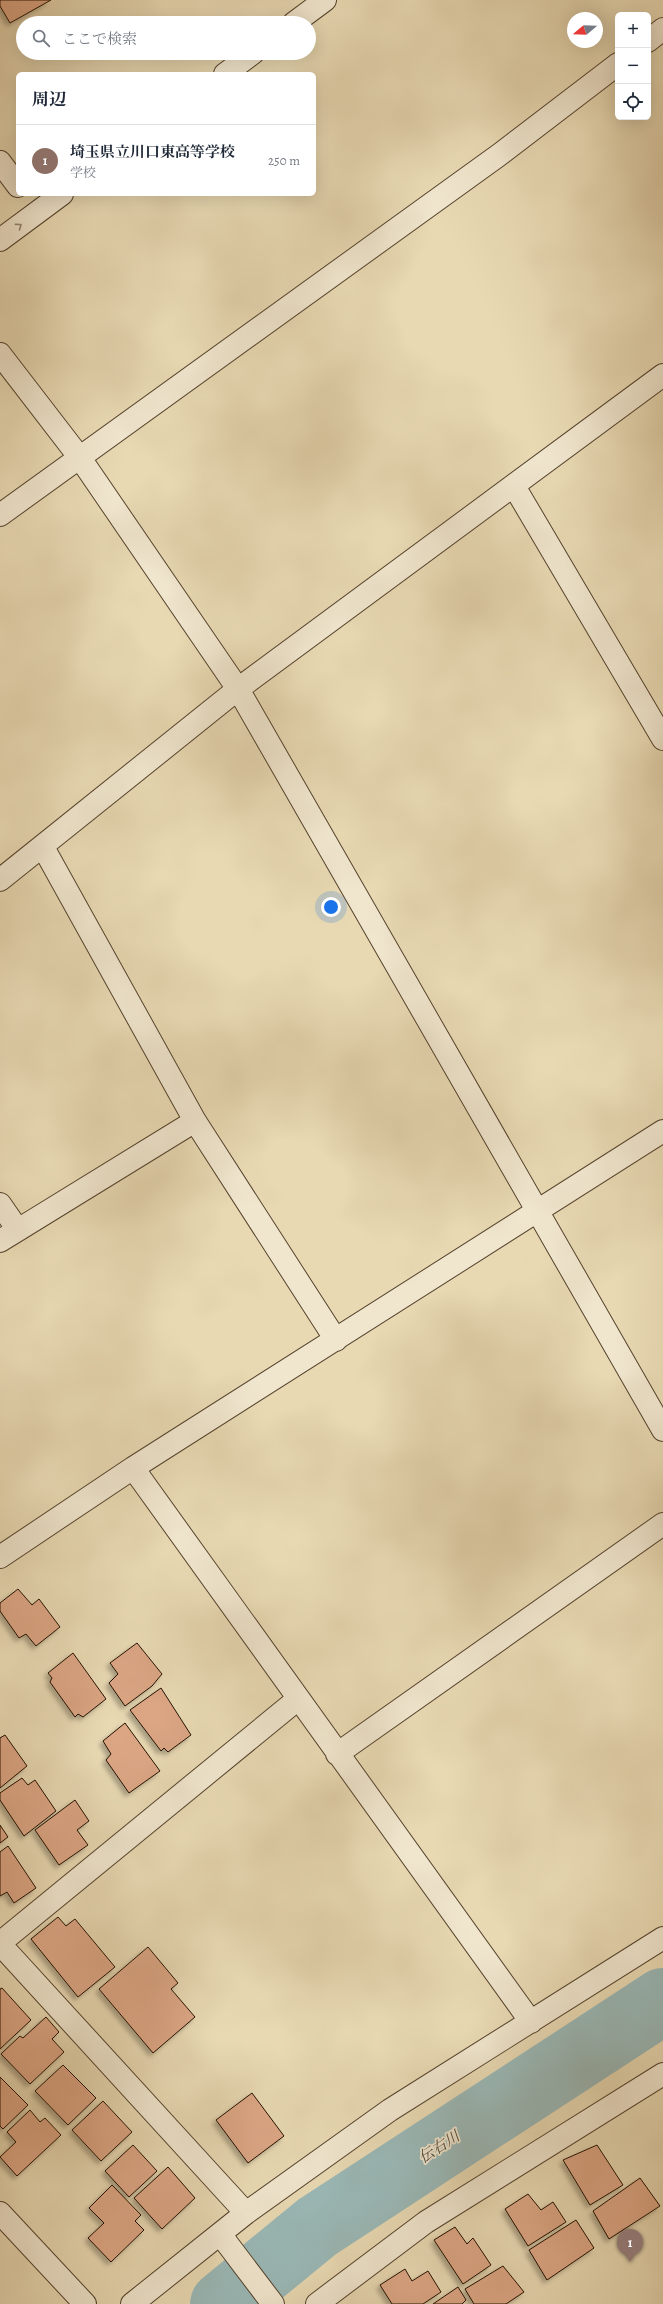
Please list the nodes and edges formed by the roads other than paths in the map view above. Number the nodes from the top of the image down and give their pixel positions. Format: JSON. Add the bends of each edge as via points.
{"nodes":[{"id":1,"x":325,"y":0,"type":"edge"},
{"id":2,"x":303,"y":16,"type":"edge"},
{"id":3,"x":663,"y":29,"type":"edge"},
{"id":4,"x":651,"y":38,"type":"edge"},
{"id":5,"x":244,"y":60,"type":"edge"},
{"id":6,"x":615,"y":66,"type":"edge"},
{"id":7,"x":228,"y":72,"type":"edge"},
{"id":8,"x":0,"y":162,"type":"edge"},
{"id":9,"x":16,"y":183,"type":"edge"},
{"id":10,"x":25,"y":196,"type":"edge"},
{"id":11,"x":59,"y":196,"type":"edge"},
{"id":12,"x":37,"y":212,"type":"junction"},
{"id":13,"x":0,"y":240,"type":"edge"},
{"id":14,"x":0,"y":354,"type":"edge"},
{"id":15,"x":663,"y":375,"type":"edge"},
{"id":16,"x":80,"y":458,"type":"junction"},
{"id":17,"x":514,"y":486,"type":"junction"},
{"id":18,"x":0,"y":515,"type":"edge"},
{"id":19,"x":238,"y":689,"type":"junction"},
{"id":20,"x":660,"y":726,"type":"edge"},
{"id":21,"x":43,"y":847,"type":"junction"},
{"id":22,"x":0,"y":880,"type":"edge"},
{"id":23,"x":195,"y":1121,"type":"junction"},
{"id":24,"x":663,"y":1131,"type":"edge"},
{"id":25,"x":0,"y":1204,"type":"edge"},
{"id":26,"x":538,"y":1210,"type":"junction"},
{"id":27,"x":18,"y":1230,"type":"junction"},
{"id":28,"x":0,"y":1241,"type":"edge"},
{"id":29,"x":336,"y":1340,"type":"junction"},
{"id":30,"x":663,"y":1430,"type":"edge"},
{"id":31,"x":132,"y":1468,"type":"junction"},
{"id":32,"x":663,"y":1524,"type":"edge"},
{"id":33,"x":0,"y":1557,"type":"edge"},
{"id":34,"x":298,"y":1699,"type":"junction"},
{"id":35,"x":337,"y":1754,"type":"junction"},
{"id":36,"x":663,"y":1938,"type":"edge"},
{"id":37,"x":0,"y":1943,"type":"edge"},
{"id":38,"x":531,"y":2022,"type":"junction"},
{"id":39,"x":663,"y":2074,"type":"edge"},
{"id":40,"x":0,"y":2213,"type":"edge"},
{"id":41,"x":246,"y":2213,"type":"junction"},
{"id":42,"x":220,"y":2234,"type":"junction"},
{"id":43,"x":85,"y":2304,"type":"edge"},
{"id":44,"x":132,"y":2304,"type":"edge"},
{"id":45,"x":273,"y":2304,"type":"edge"},
{"id":46,"x":318,"y":2304,"type":"edge"}],
"edges":[{"from":1,"to":2,"type":"street"},
{"from":3,"to":4,"type":"street"},
{"from":5,"to":7,"type":"street"},
{"from":6,"to":16,"type":"street","via":[[499,156]]},
{"from":8,"to":9,"type":"street"},
{"from":10,"to":12,"type":"street"},
{"from":11,"to":12,"type":"street"},
{"from":13,"to":12,"type":"street","one_way":true},
{"from":14,"to":16,"type":"street"},
{"from":15,"to":17,"type":"street"},
{"from":16,"to":18,"type":"street"},
{"from":16,"to":19,"type":"street"},
{"from":17,"to":19,"type":"street"},
{"from":17,"to":20,"type":"street"},
{"from":19,"to":21,"type":"street"},
{"from":19,"to":26,"type":"street"},
{"from":21,"to":22,"type":"street"},
{"from":21,"to":23,"type":"street"},
{"from":23,"to":27,"type":"street"},
{"from":23,"to":29,"type":"street"},
{"from":24,"to":26,"type":"street"},
{"from":25,"to":27,"type":"street"},
{"from":26,"to":29,"type":"street"},
{"from":26,"to":30,"type":"street"},
{"from":27,"to":28,"type":"street"},
{"from":29,"to":31,"type":"street"},
{"from":31,"to":33,"type":"street"},
{"from":31,"to":34,"type":"street"},
{"from":32,"to":35,"type":"street"},
{"from":34,"to":35,"type":"street"},
{"from":34,"to":37,"type":"street"},
{"from":35,"to":38,"type":"street"},
{"from":36,"to":38,"type":"street"},
{"from":37,"to":41,"type":"street"},
{"from":38,"to":41,"type":"street","via":[[390,2110]]},
{"from":39,"to":46,"type":"street","via":[[426,2222]]},
{"from":40,"to":43,"type":"street"},
{"from":41,"to":42,"type":"street"},
{"from":42,"to":44,"type":"street"},
{"from":42,"to":45,"type":"street"}]}
